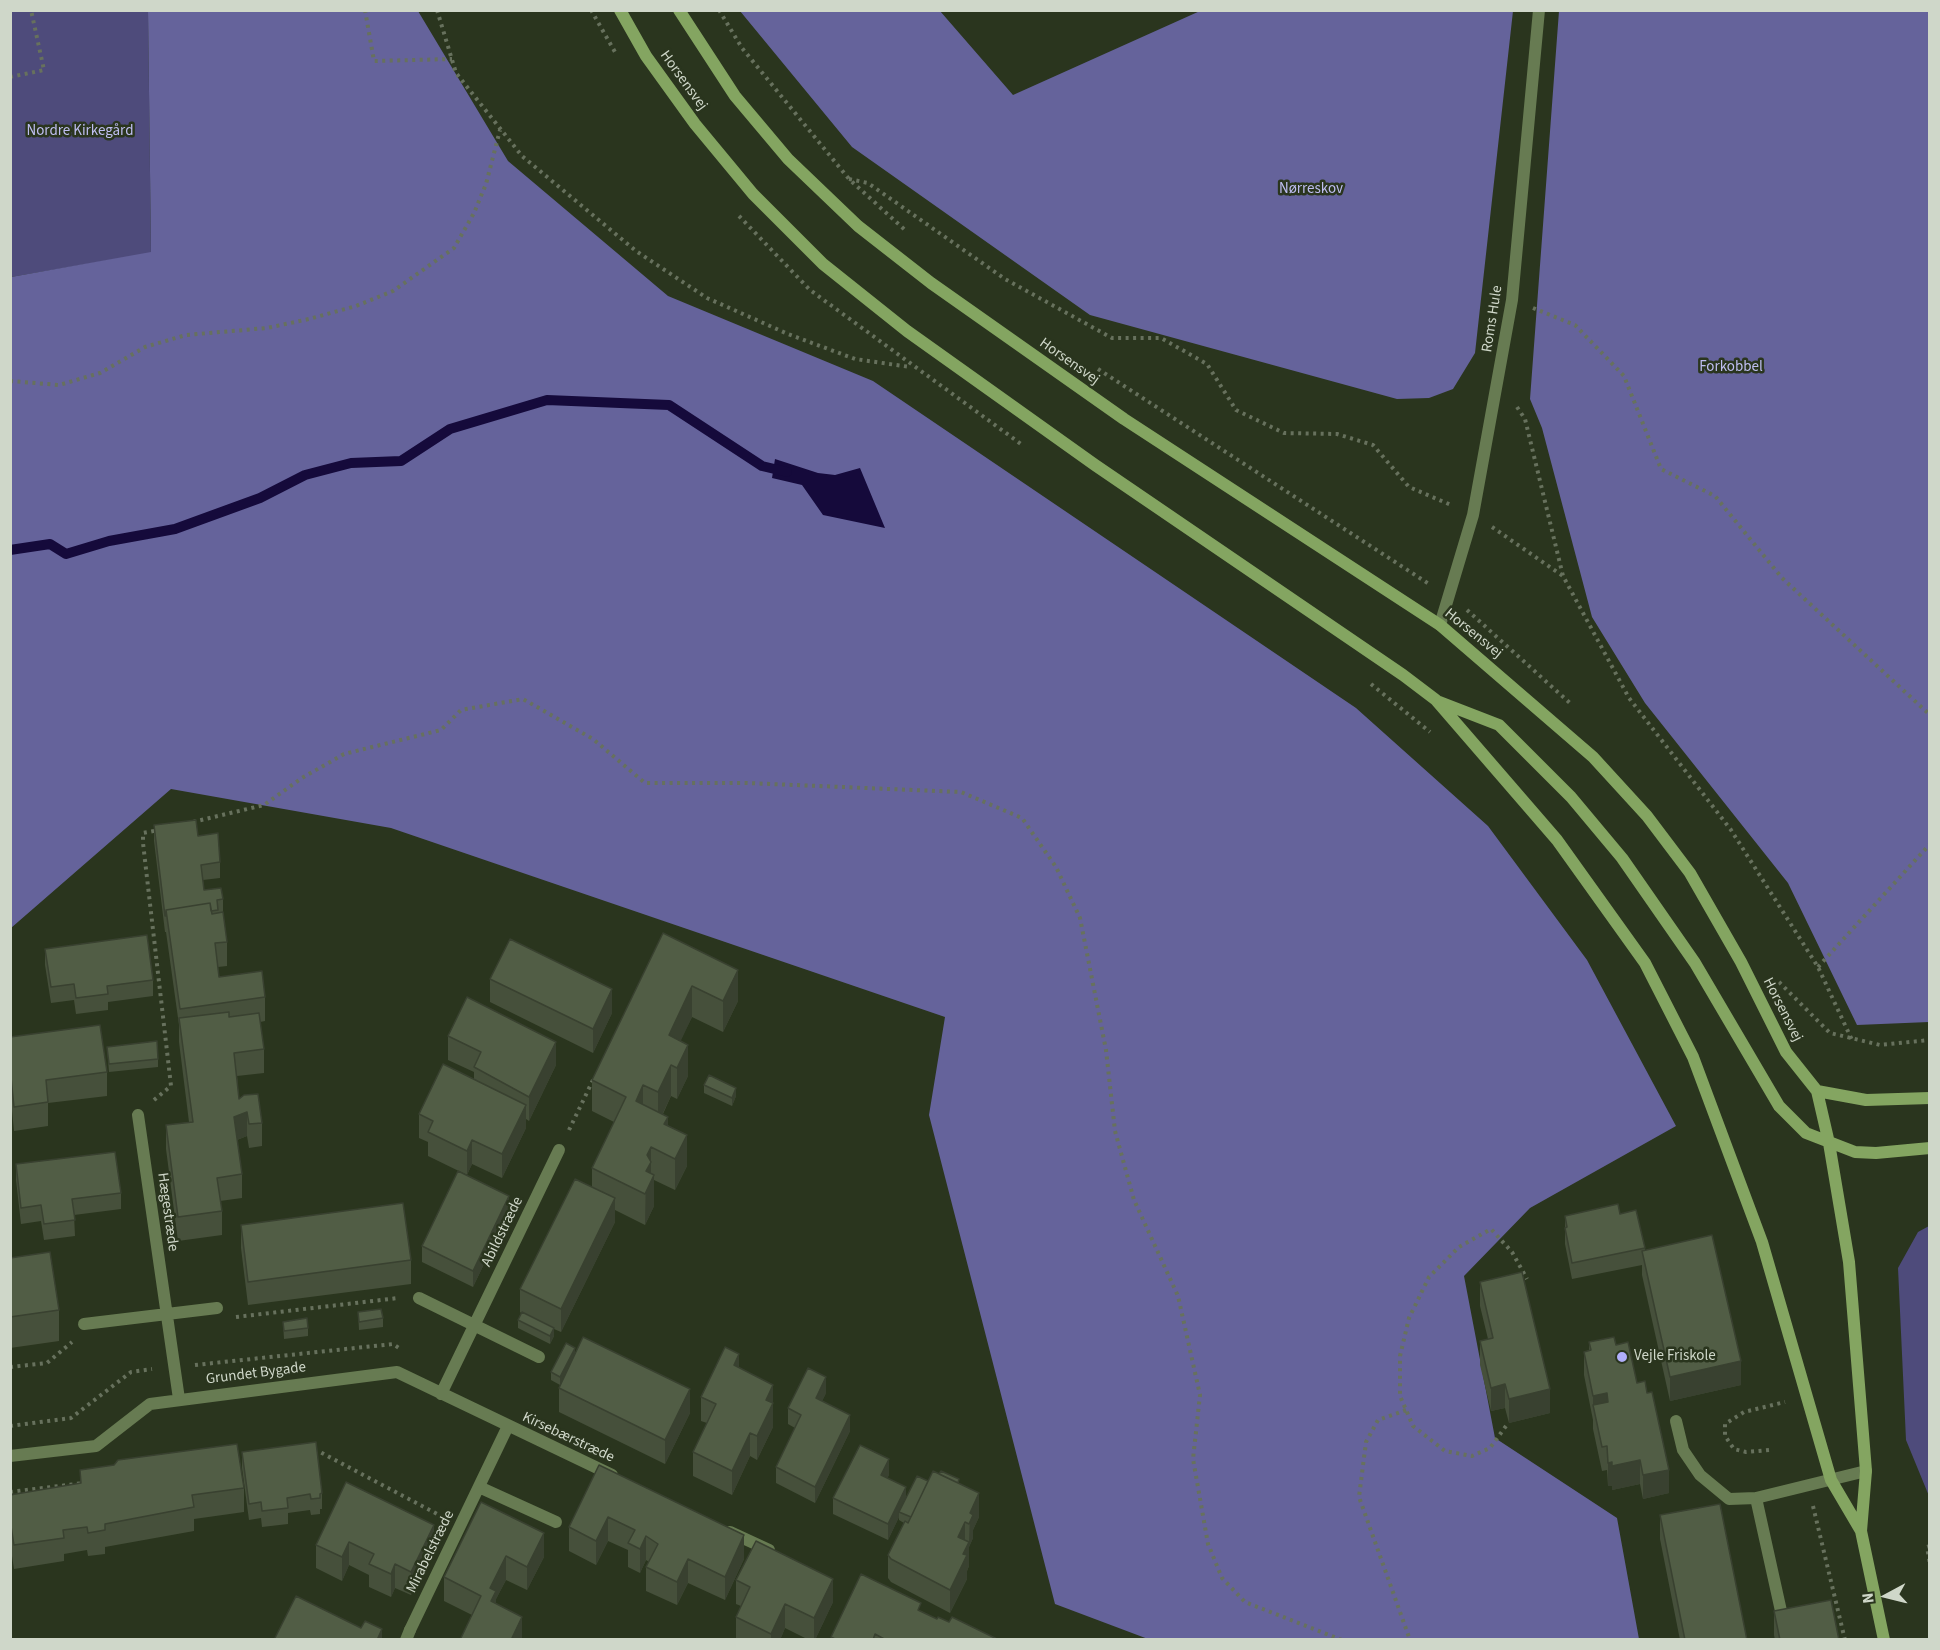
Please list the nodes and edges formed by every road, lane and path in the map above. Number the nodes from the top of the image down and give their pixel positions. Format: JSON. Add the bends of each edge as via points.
{"nodes":[{"id":1,"x":31,"y":10,"type":"edge"},
{"id":2,"x":364,"y":10,"type":"edge"},
{"id":3,"x":437,"y":10,"type":"edge"},
{"id":4,"x":620,"y":10,"type":"edge"},
{"id":5,"x":679,"y":10,"type":"edge"},
{"id":6,"x":719,"y":10,"type":"edge"},
{"id":7,"x":1539,"y":10,"type":"edge"},
{"id":8,"x":452,"y":59,"type":"junction"},
{"id":9,"x":10,"y":77,"type":"edge"},
{"id":10,"x":501,"y":129,"type":"junction"},
{"id":11,"x":1512,"y":300,"type":"junction"},
{"id":12,"x":1498,"y":379,"type":"junction"},
{"id":13,"x":10,"y":381,"type":"edge"},
{"id":14,"x":1029,"y":449,"type":"dead end"},
{"id":15,"x":1473,"y":514,"type":"junction"},
{"id":16,"x":1563,"y":576,"type":"junction"},
{"id":17,"x":1440,"y":625,"type":"junction"},
{"id":18,"x":1362,"y":677,"type":"dead end"},
{"id":19,"x":1436,"y":700,"type":"junction"},
{"id":20,"x":1929,"y":715,"type":"edge"},
{"id":21,"x":1432,"y":734,"type":"dead end"},
{"id":22,"x":187,"y":823,"type":"edge"},
{"id":23,"x":165,"y":828,"type":"edge"},
{"id":24,"x":1929,"y":844,"type":"edge"},
{"id":25,"x":1818,"y":967,"type":"junction"},
{"id":26,"x":1929,"y":1041,"type":"edge"},
{"id":27,"x":598,"y":1068,"type":"edge"},
{"id":28,"x":1817,"y":1091,"type":"junction"},
{"id":29,"x":1929,"y":1098,"type":"edge"},
{"id":30,"x":138,"y":1115,"type":"joint"},
{"id":31,"x":1829,"y":1143,"type":"junction"},
{"id":32,"x":1929,"y":1148,"type":"edge"},
{"id":33,"x":560,"y":1150,"type":"joint"},
{"id":34,"x":1527,"y":1280,"type":"dead end"},
{"id":35,"x":419,"y":1298,"type":"joint"},
{"id":36,"x":217,"y":1308,"type":"joint"},
{"id":37,"x":166,"y":1314,"type":"junction"},
{"id":38,"x":84,"y":1324,"type":"joint"},
{"id":39,"x":473,"y":1326,"type":"junction"},
{"id":40,"x":539,"y":1357,"type":"dead end"},
{"id":41,"x":10,"y":1367,"type":"edge"},
{"id":42,"x":1782,"y":1391,"type":"dead end"},
{"id":43,"x":441,"y":1394,"type":"junction"},
{"id":44,"x":179,"y":1399,"type":"junction"},
{"id":45,"x":1785,"y":1402,"type":"junction"},
{"id":46,"x":1787,"y":1409,"type":"dead end"},
{"id":47,"x":1406,"y":1410,"type":"junction"},
{"id":48,"x":1676,"y":1421,"type":"dead end"},
{"id":49,"x":508,"y":1426,"type":"junction"},
{"id":50,"x":1506,"y":1426,"type":"dead end"},
{"id":51,"x":1769,"y":1450,"type":"dead end"},
{"id":52,"x":308,"y":1453,"type":"edge"},
{"id":53,"x":10,"y":1456,"type":"edge"},
{"id":54,"x":1866,"y":1471,"type":"junction"},
{"id":55,"x":1831,"y":1480,"type":"junction"},
{"id":56,"x":91,"y":1482,"type":"edge"},
{"id":57,"x":627,"y":1483,"type":"edge"},
{"id":58,"x":1808,"y":1486,"type":"junction"},
{"id":59,"x":479,"y":1487,"type":"junction"},
{"id":60,"x":10,"y":1492,"type":"edge"},
{"id":61,"x":1756,"y":1498,"type":"junction"},
{"id":62,"x":556,"y":1522,"type":"dead end"},
{"id":63,"x":713,"y":1524,"type":"edge"},
{"id":64,"x":460,"y":1526,"type":"junction"},
{"id":65,"x":1862,"y":1531,"type":"junction"},
{"id":66,"x":1928,"y":1546,"type":"edge"},
{"id":67,"x":778,"y":1554,"type":"edge"},
{"id":68,"x":1929,"y":1564,"type":"edge"},
{"id":69,"x":1781,"y":1611,"type":"edge"},
{"id":70,"x":408,"y":1635,"type":"edge"},
{"id":71,"x":1342,"y":1640,"type":"edge"},
{"id":72,"x":1410,"y":1640,"type":"edge"},
{"id":73,"x":1845,"y":1640,"type":"edge"},
{"id":74,"x":1884,"y":1640,"type":"edge"}],
"edges":[{"from":1,"to":9,"type":"path","via":[[44,70]]},
{"from":2,"to":8,"type":"path","via":[[374,61]]},
{"from":3,"to":8,"type":"path"},
{"from":4,"to":19,"type":"main road","name":"Horsensvej","via":[[646,56],[695,124],[753,194],[823,264],[907,331],[1031,420]]},
{"from":5,"to":17,"type":"main road","name":"Horsensvej","via":[[735,96],[788,159],[858,226],[931,283],[1124,419]]},
{"from":6,"to":15,"type":"path","via":[[742,48],[849,179],[868,183],[1005,279],[1112,338],[1161,339],[1207,364],[1236,410],[1284,433],[1337,434],[1373,445],[1409,487]]},
{"from":7,"to":11,"type":"street","name":"Roms Hule"},
{"from":8,"to":10,"type":"path","via":[[456,73]]},
{"from":10,"to":13,"type":"path","via":[[482,194],[454,248],[393,291],[356,306],[267,328],[186,335],[145,347],[100,373],[59,385]]},
{"from":10,"to":14,"type":"path","via":[[522,156],[636,251],[707,298],[855,359],[912,367]]},
{"from":11,"to":12,"type":"street","name":"Roms Hule"},
{"from":11,"to":20,"type":"path","via":[[1575,324],[1624,376],[1661,469],[1715,496],[1782,578]]},
{"from":12,"to":15,"type":"street","name":"Roms Hule"},
{"from":12,"to":16,"type":"path","via":[[1525,419]]},
{"from":15,"to":16,"type":"path"},
{"from":15,"to":17,"type":"street","name":"Roms Hule"},
{"from":16,"to":25,"type":"path","via":[[1629,698],[1731,830]]},
{"from":17,"to":28,"type":"main road","name":"Horsensvej","via":[[1593,757],[1647,816],[1690,873],[1786,1052]]},
{"from":18,"to":21,"type":"path"},
{"from":19,"to":31,"type":"main road","via":[[1499,725],[1571,798],[1622,858],[1695,963],[1779,1106],[1806,1133]]},
{"from":19,"to":55,"type":"main road","name":"Horsensvej","via":[[1557,840],[1645,963],[1693,1057],[1762,1242]]},
{"from":22,"to":71,"type":"path","via":[[264,805],[344,754],[441,730],[461,710],[523,699],[592,739],[645,783],[961,792],[1022,818],[1056,867],[1080,918],[1106,1050],[1115,1131],[1134,1200],[1178,1296],[1200,1395],[1193,1459],[1208,1544],[1222,1578],[1245,1602]]},
{"from":23,"to":30,"type":"path","via":[[143,833],[143,843],[171,1086]]},
{"from":24,"to":25,"type":"path"},
{"from":25,"to":26,"type":"path","via":[[1852,1041],[1880,1045]]},
{"from":27,"to":33,"type":"path"},
{"from":28,"to":29,"type":"main road","via":[[1866,1100]]},
{"from":28,"to":31,"type":"main road","name":"Horsensvej"},
{"from":30,"to":37,"type":"street","name":"Hægestræde"},
{"from":31,"to":32,"type":"main road","via":[[1876,1154]]},
{"from":31,"to":54,"type":"main road","name":"Horsensvej","via":[[1849,1262]]},
{"from":33,"to":39,"type":"street","name":"Abildstræde"},
{"from":34,"to":47,"type":"path","via":[[1512,1252],[1491,1229],[1459,1247],[1429,1277],[1409,1318],[1400,1356],[1400,1396]]},
{"from":35,"to":36,"type":"path","via":[[234,1318]]},
{"from":35,"to":39,"type":"street"},
{"from":36,"to":37,"type":"street"},
{"from":37,"to":38,"type":"street"},
{"from":37,"to":44,"type":"street","name":"Hægestræde"},
{"from":38,"to":41,"type":"path","via":[[72,1343],[47,1363]]},
{"from":39,"to":40,"type":"street"},
{"from":39,"to":43,"type":"street","name":"Abildstræde"},
{"from":42,"to":45,"type":"path"},
{"from":43,"to":44,"type":"street","name":"Grundet Bygade","via":[[397,1372]]},
{"from":43,"to":49,"type":"street","name":"Grundet Bygade"},
{"from":44,"to":53,"type":"street","name":"Grundet Bygade","via":[[150,1404],[96,1446]]},
{"from":45,"to":46,"type":"path"},
{"from":45,"to":51,"type":"path","via":[[1744,1412],[1725,1424],[1725,1436],[1734,1449]]},
{"from":47,"to":50,"type":"path","via":[[1413,1426],[1445,1451],[1473,1456],[1490,1448]]},
{"from":47,"to":72,"type":"path","via":[[1378,1420],[1366,1443],[1359,1497]]},
{"from":48,"to":61,"type":"street","via":[[1683,1450],[1700,1475],[1729,1499]]},
{"from":49,"to":57,"type":"street","name":"Kirsebærstræde"},
{"from":49,"to":59,"type":"street","name":"Mirabelstræde"},
{"from":52,"to":64,"type":"path","via":[[320,1452]]},
{"from":54,"to":55,"type":"street"},
{"from":54,"to":65,"type":"main road","name":"Horsensvej"},
{"from":55,"to":58,"type":"street"},
{"from":55,"to":65,"type":"main road","name":"Horsensvej"},
{"from":56,"to":60,"type":"path"},
{"from":58,"to":61,"type":"street"},
{"from":58,"to":73,"type":"path"},
{"from":59,"to":62,"type":"street"},
{"from":59,"to":64,"type":"street","name":"Mirabelstræde"},
{"from":61,"to":69,"type":"street"},
{"from":63,"to":67,"type":"street"},
{"from":64,"to":70,"type":"street","name":"Mirabelstræde"},
{"from":65,"to":74,"type":"main road","name":"Horsensvej"},
{"from":66,"to":68,"type":"path"}]}
